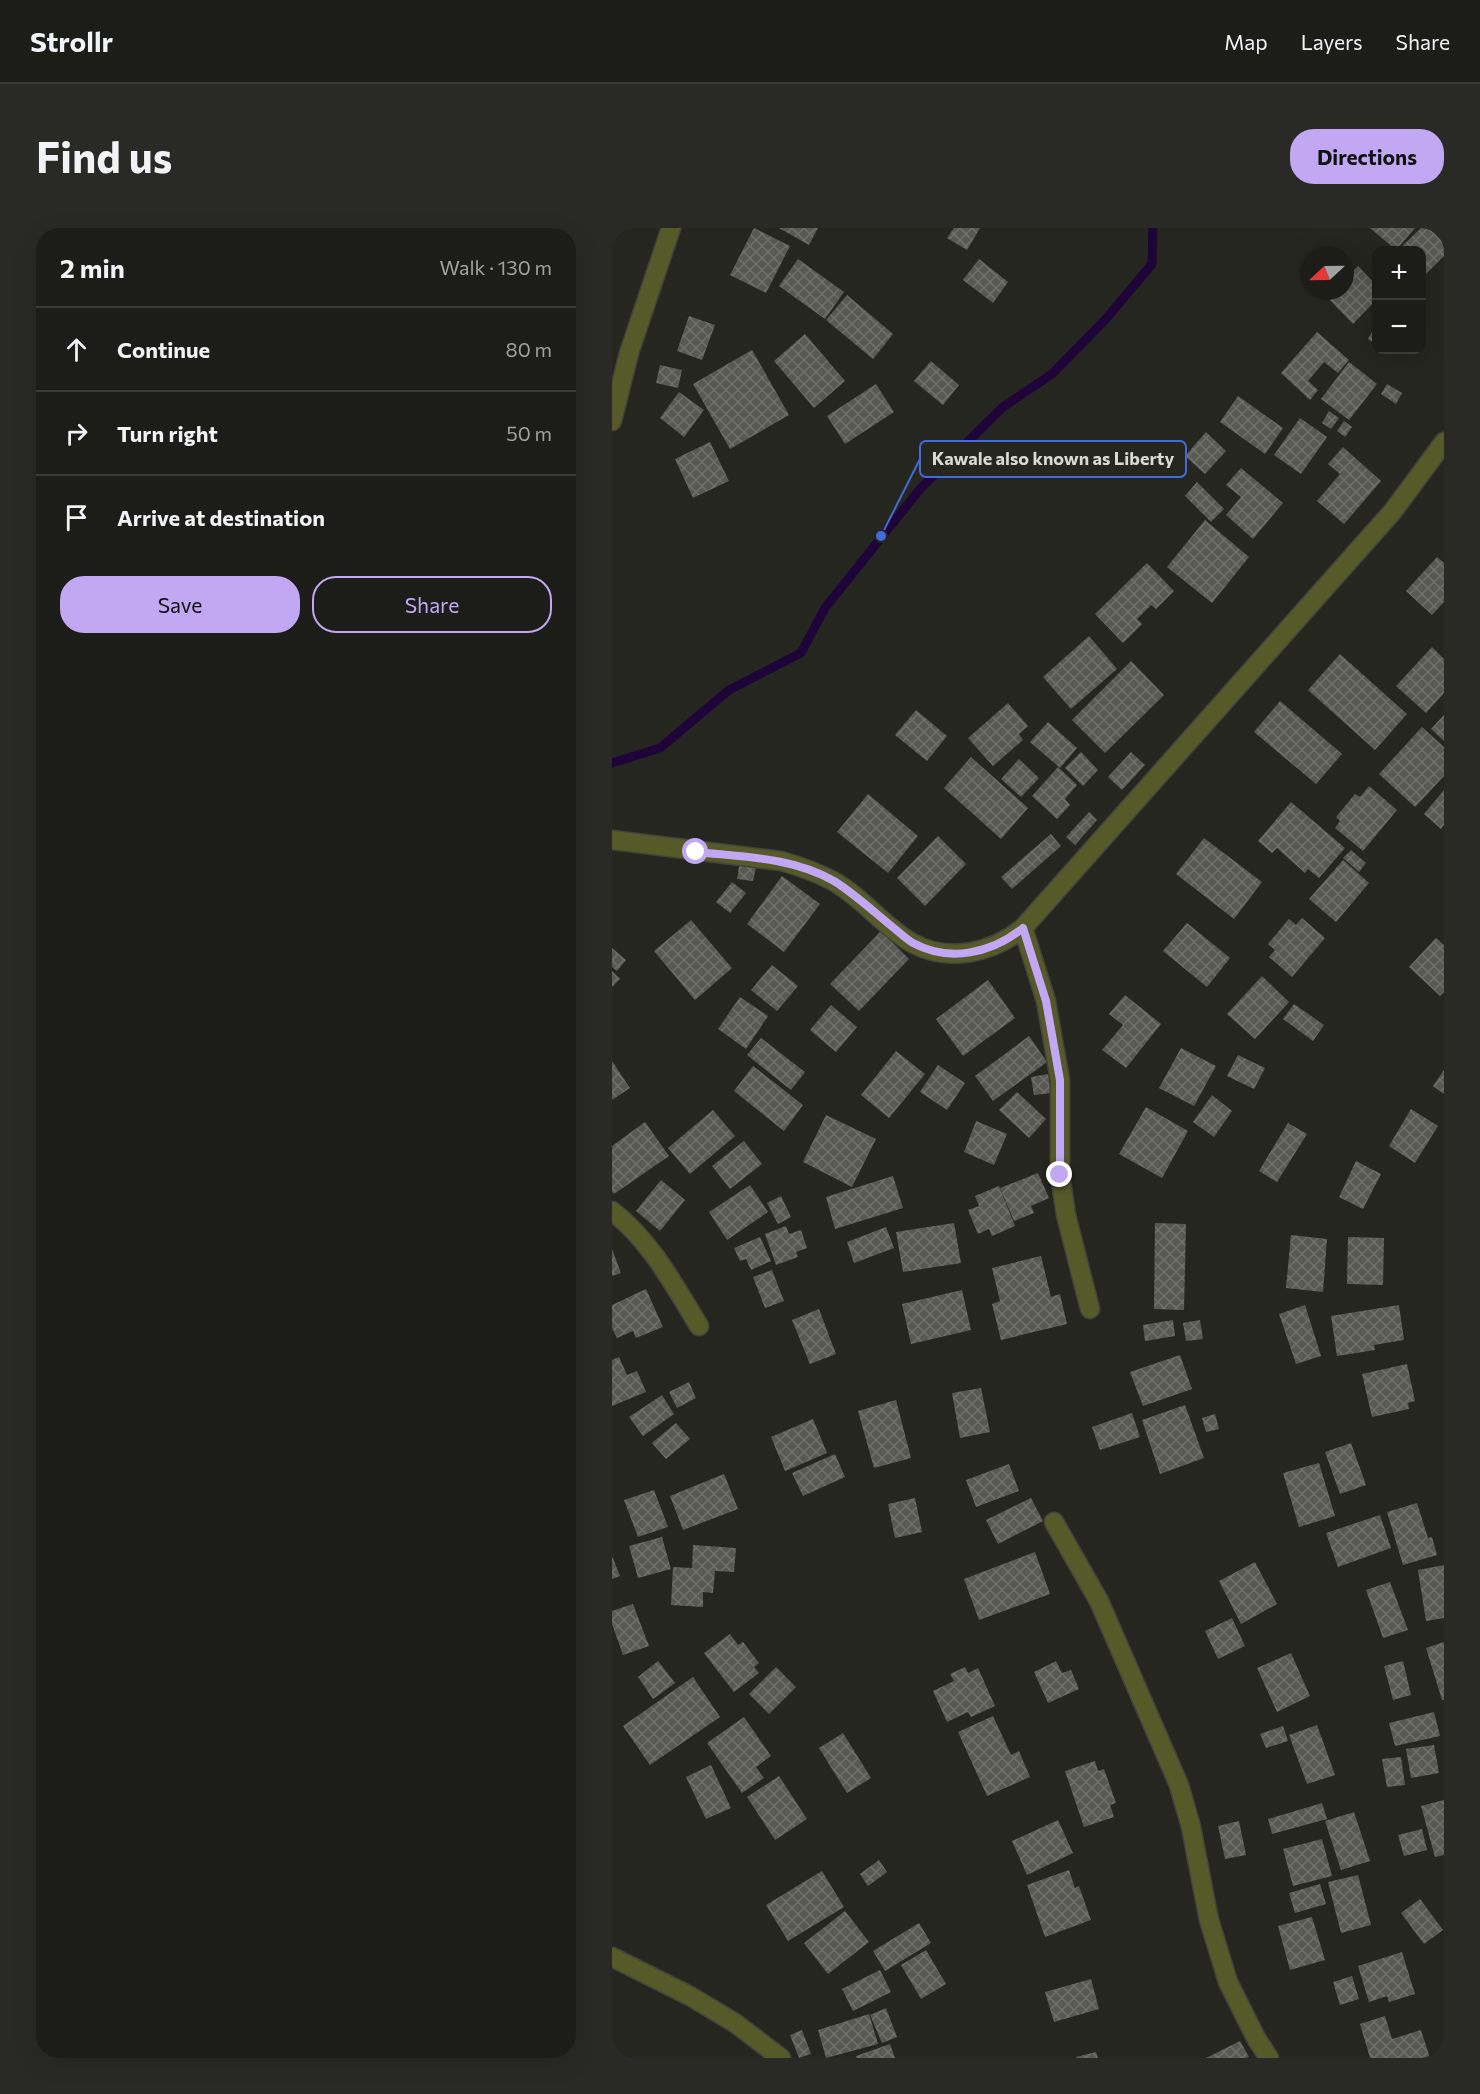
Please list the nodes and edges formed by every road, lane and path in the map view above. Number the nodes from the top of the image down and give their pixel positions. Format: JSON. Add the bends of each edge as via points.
{"nodes":[{"id":1,"x":671,"y":228,"type":"edge"},
{"id":2,"x":612,"y":422,"type":"edge"},
{"id":3,"x":1444,"y":442,"type":"edge"},
{"id":4,"x":612,"y":840,"type":"edge"},
{"id":5,"x":1023,"y":928,"type":"junction"},
{"id":6,"x":612,"y":1211,"type":"edge"},
{"id":7,"x":1090,"y":1309,"type":"dead end"},
{"id":8,"x":699,"y":1326,"type":"dead end"},
{"id":9,"x":1054,"y":1522,"type":"dead end"},
{"id":10,"x":612,"y":1957,"type":"edge"},
{"id":11,"x":779,"y":2057,"type":"edge"},
{"id":12,"x":1269,"y":2058,"type":"edge"}],
"edges":[{"from":1,"to":2,"type":"street","via":[[629,353]]},
{"from":3,"to":5,"type":"street","via":[[1393,511]]},
{"from":4,"to":5,"type":"street","via":[[781,861],[808,869],[834,881],[912,943],[934,950],[961,954],[987,950]]},
{"from":5,"to":7,"type":"street","via":[[1046,1001],[1060,1080],[1060,1175]]},
{"from":6,"to":8,"type":"street","via":[[656,1258]]},
{"from":9,"to":12,"type":"street","via":[[1100,1601],[1179,1785],[1209,1920],[1228,1982]]},
{"from":10,"to":11,"type":"street","via":[[690,1996],[735,2023]]}]}
